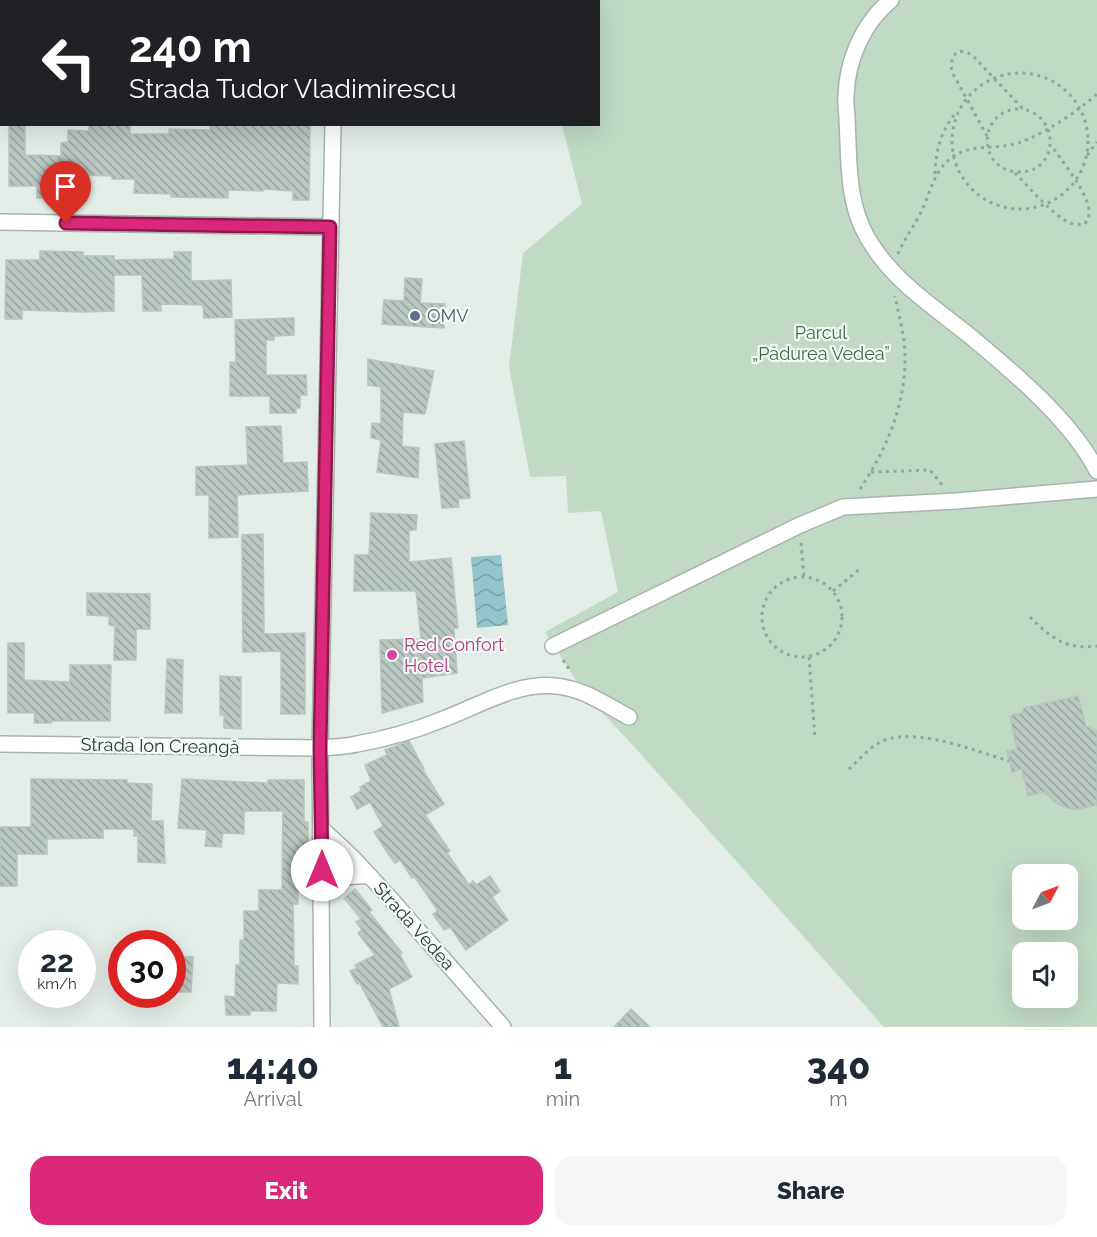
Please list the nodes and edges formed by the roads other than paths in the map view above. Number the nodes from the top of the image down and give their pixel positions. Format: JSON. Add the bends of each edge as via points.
{"nodes":[{"id":1,"x":891,"y":0,"type":"edge"},
{"id":2,"x":333,"y":126,"type":"edge"},
{"id":3,"x":0,"y":222,"type":"edge"},
{"id":4,"x":330,"y":227,"type":"junction"},
{"id":5,"x":1097,"y":471,"type":"edge"},
{"id":6,"x":1097,"y":489,"type":"edge"},
{"id":7,"x":553,"y":646,"type":"dead end"},
{"id":8,"x":629,"y":717,"type":"dead end"},
{"id":9,"x":0,"y":744,"type":"edge"},
{"id":10,"x":320,"y":747,"type":"junction"},
{"id":11,"x":322,"y":829,"type":"junction"},
{"id":12,"x":370,"y":876,"type":"junction"},
{"id":13,"x":322,"y":891,"type":"junction"},
{"id":14,"x":322,"y":1027,"type":"edge"},
{"id":15,"x":503,"y":1027,"type":"edge"}],
"edges":[{"from":1,"to":5,"type":"street","via":[[859,40],[848,72],[852,190],[862,226],[893,272],[1021,380],[1088,454]]},
{"from":2,"to":4,"type":"street"},
{"from":3,"to":4,"type":"street"},
{"from":4,"to":10,"type":"street"},
{"from":6,"to":7,"type":"street","via":[[843,507]]},
{"from":8,"to":10,"type":"street","name":"Strada Ion Creangă","via":[[584,693],[564,687],[534,686],[395,736],[355,745]]},
{"from":9,"to":10,"type":"street","name":"Strada Ion Creangă"},
{"from":10,"to":11,"type":"street"},
{"from":11,"to":12,"type":"street","name":"Strada Vedea"},
{"from":11,"to":13,"type":"street"},
{"from":12,"to":13,"type":"street","via":[[351,875]]},
{"from":12,"to":15,"type":"street","name":"Strada Vedea"},
{"from":13,"to":14,"type":"street"}]}
